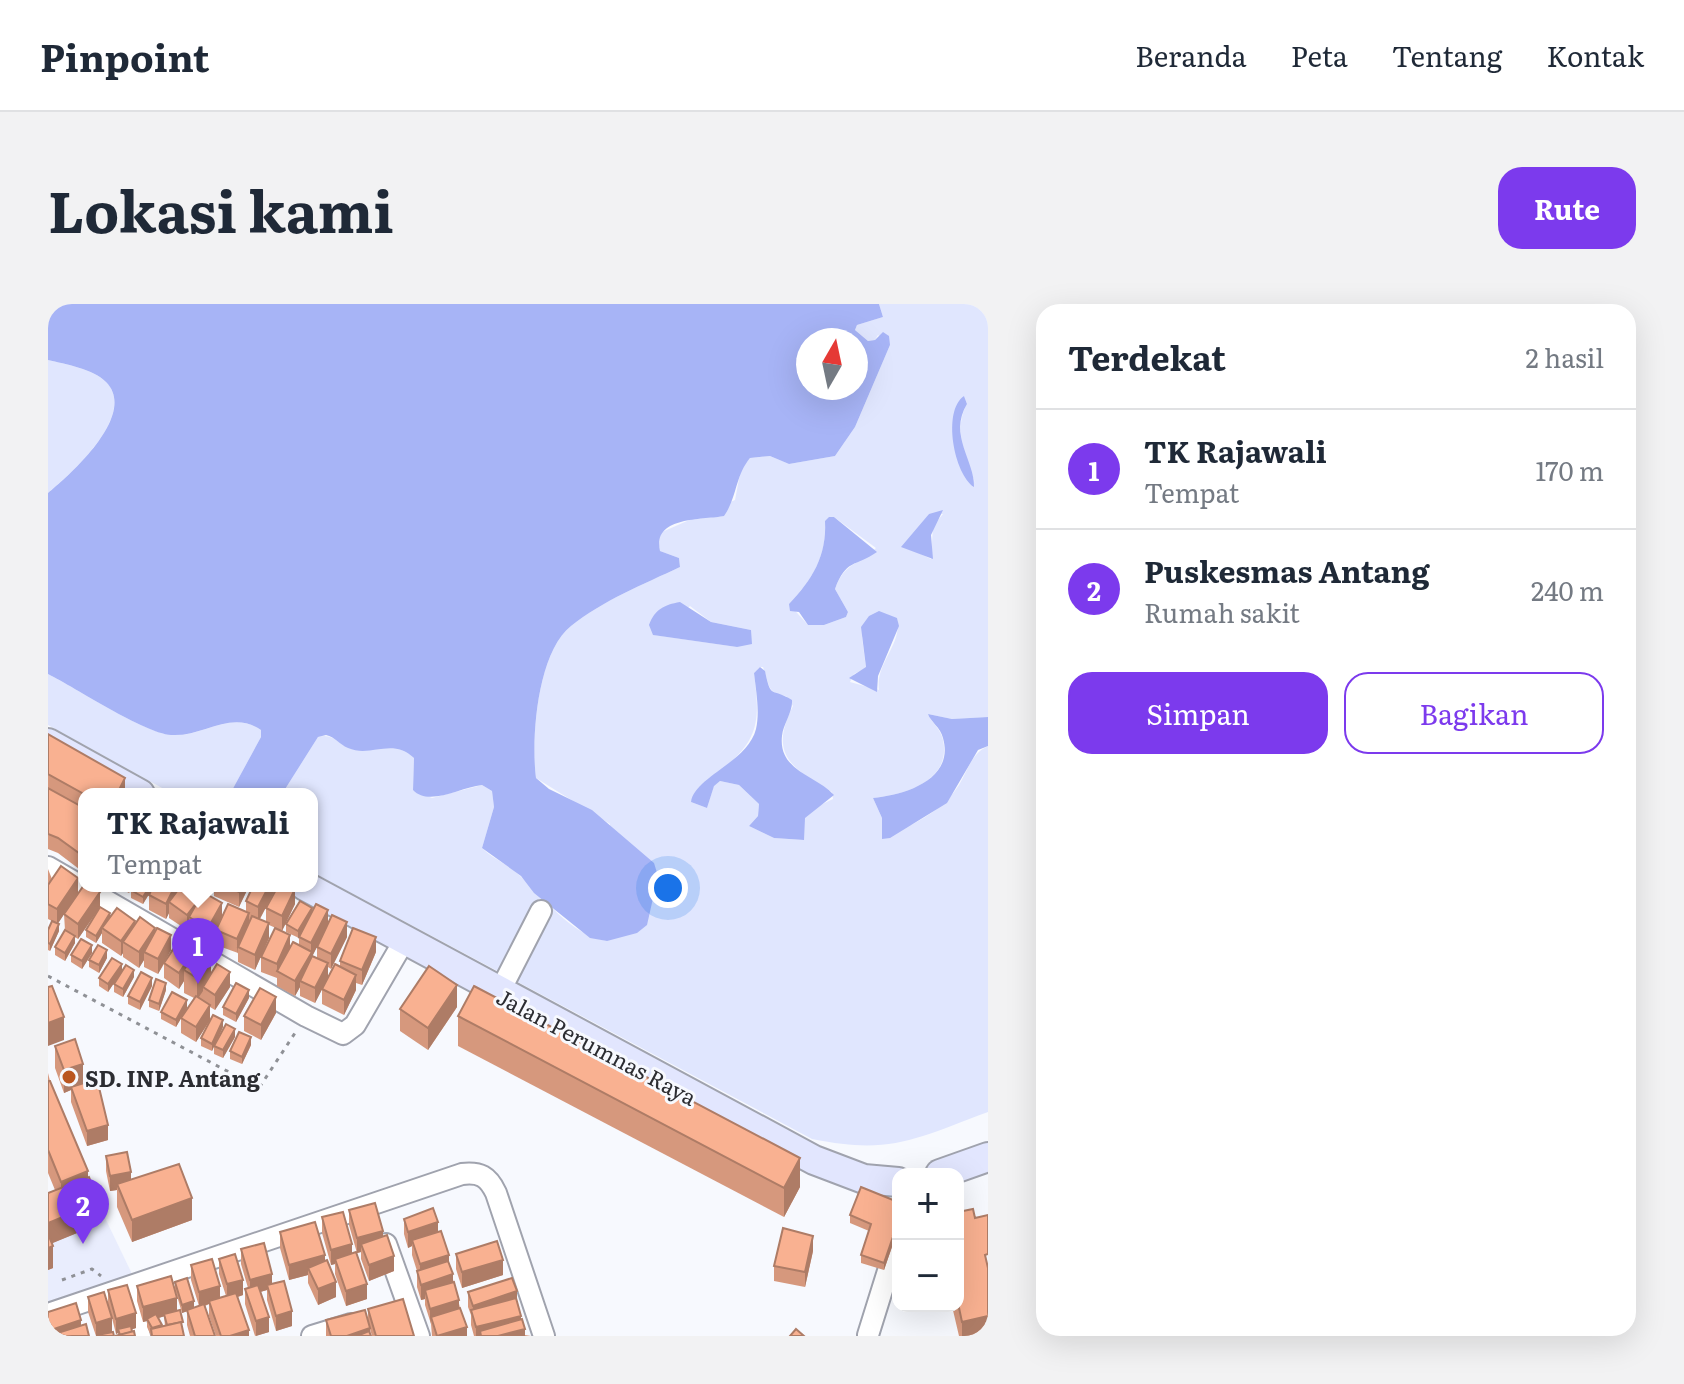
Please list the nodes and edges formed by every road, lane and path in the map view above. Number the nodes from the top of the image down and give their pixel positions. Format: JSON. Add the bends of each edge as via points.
{"nodes":[{"id":1,"x":48,"y":743,"type":"edge"},
{"id":2,"x":129,"y":788,"type":"edge"},
{"id":3,"x":48,"y":867,"type":"edge"},
{"id":4,"x":78,"y":884,"type":"edge"},
{"id":5,"x":91,"y":892,"type":"edge"},
{"id":6,"x":316,"y":892,"type":"edge"},
{"id":7,"x":541,"y":911,"type":"dead end"},
{"id":8,"x":404,"y":941,"type":"junction"},
{"id":9,"x":48,"y":976,"type":"edge"},
{"id":10,"x":499,"y":993,"type":"junction"},
{"id":11,"x":306,"y":1016,"type":"junction"},
{"id":12,"x":988,"y":1157,"type":"edge"},
{"id":13,"x":957,"y":1168,"type":"edge"},
{"id":14,"x":892,"y":1181,"type":"edge"},
{"id":15,"x":373,"y":1206,"type":"junction"},
{"id":16,"x":898,"y":1240,"type":"edge"},
{"id":17,"x":62,"y":1280,"type":"dead end"},
{"id":18,"x":117,"y":1289,"type":"junction"},
{"id":19,"x":393,"y":1311,"type":"junction"},
{"id":20,"x":48,"y":1314,"type":"edge"},
{"id":21,"x":316,"y":1335,"type":"edge"},
{"id":22,"x":868,"y":1335,"type":"edge"},
{"id":23,"x":140,"y":1336,"type":"edge"},
{"id":24,"x":419,"y":1336,"type":"edge"},
{"id":25,"x":544,"y":1336,"type":"edge"}],
"edges":[{"from":1,"to":2,"type":"street"},
{"from":3,"to":4,"type":"street"},
{"from":5,"to":11,"type":"street"},
{"from":6,"to":8,"type":"street","name":"Jalan Perumnas Raya"},
{"from":7,"to":10,"type":"street"},
{"from":8,"to":10,"type":"street","name":"Jalan Perumnas Raya"},
{"from":8,"to":11,"type":"street","via":[[355,1025],[343,1034]]},
{"from":9,"to":11,"type":"path","via":[[259,1088]]},
{"from":10,"to":14,"type":"street","name":"Jalan Perumnas Raya","via":[[814,1160],[864,1179]]},
{"from":12,"to":13,"type":"street"},
{"from":15,"to":18,"type":"street"},
{"from":15,"to":19,"type":"street"},
{"from":15,"to":25,"type":"street","via":[[462,1174],[482,1174],[496,1193]]},
{"from":16,"to":22,"type":"street"},
{"from":17,"to":18,"type":"path","via":[[92,1269]]},
{"from":18,"to":20,"type":"street"},
{"from":18,"to":23,"type":"street"},
{"from":19,"to":21,"type":"street"},
{"from":19,"to":24,"type":"street"}]}
